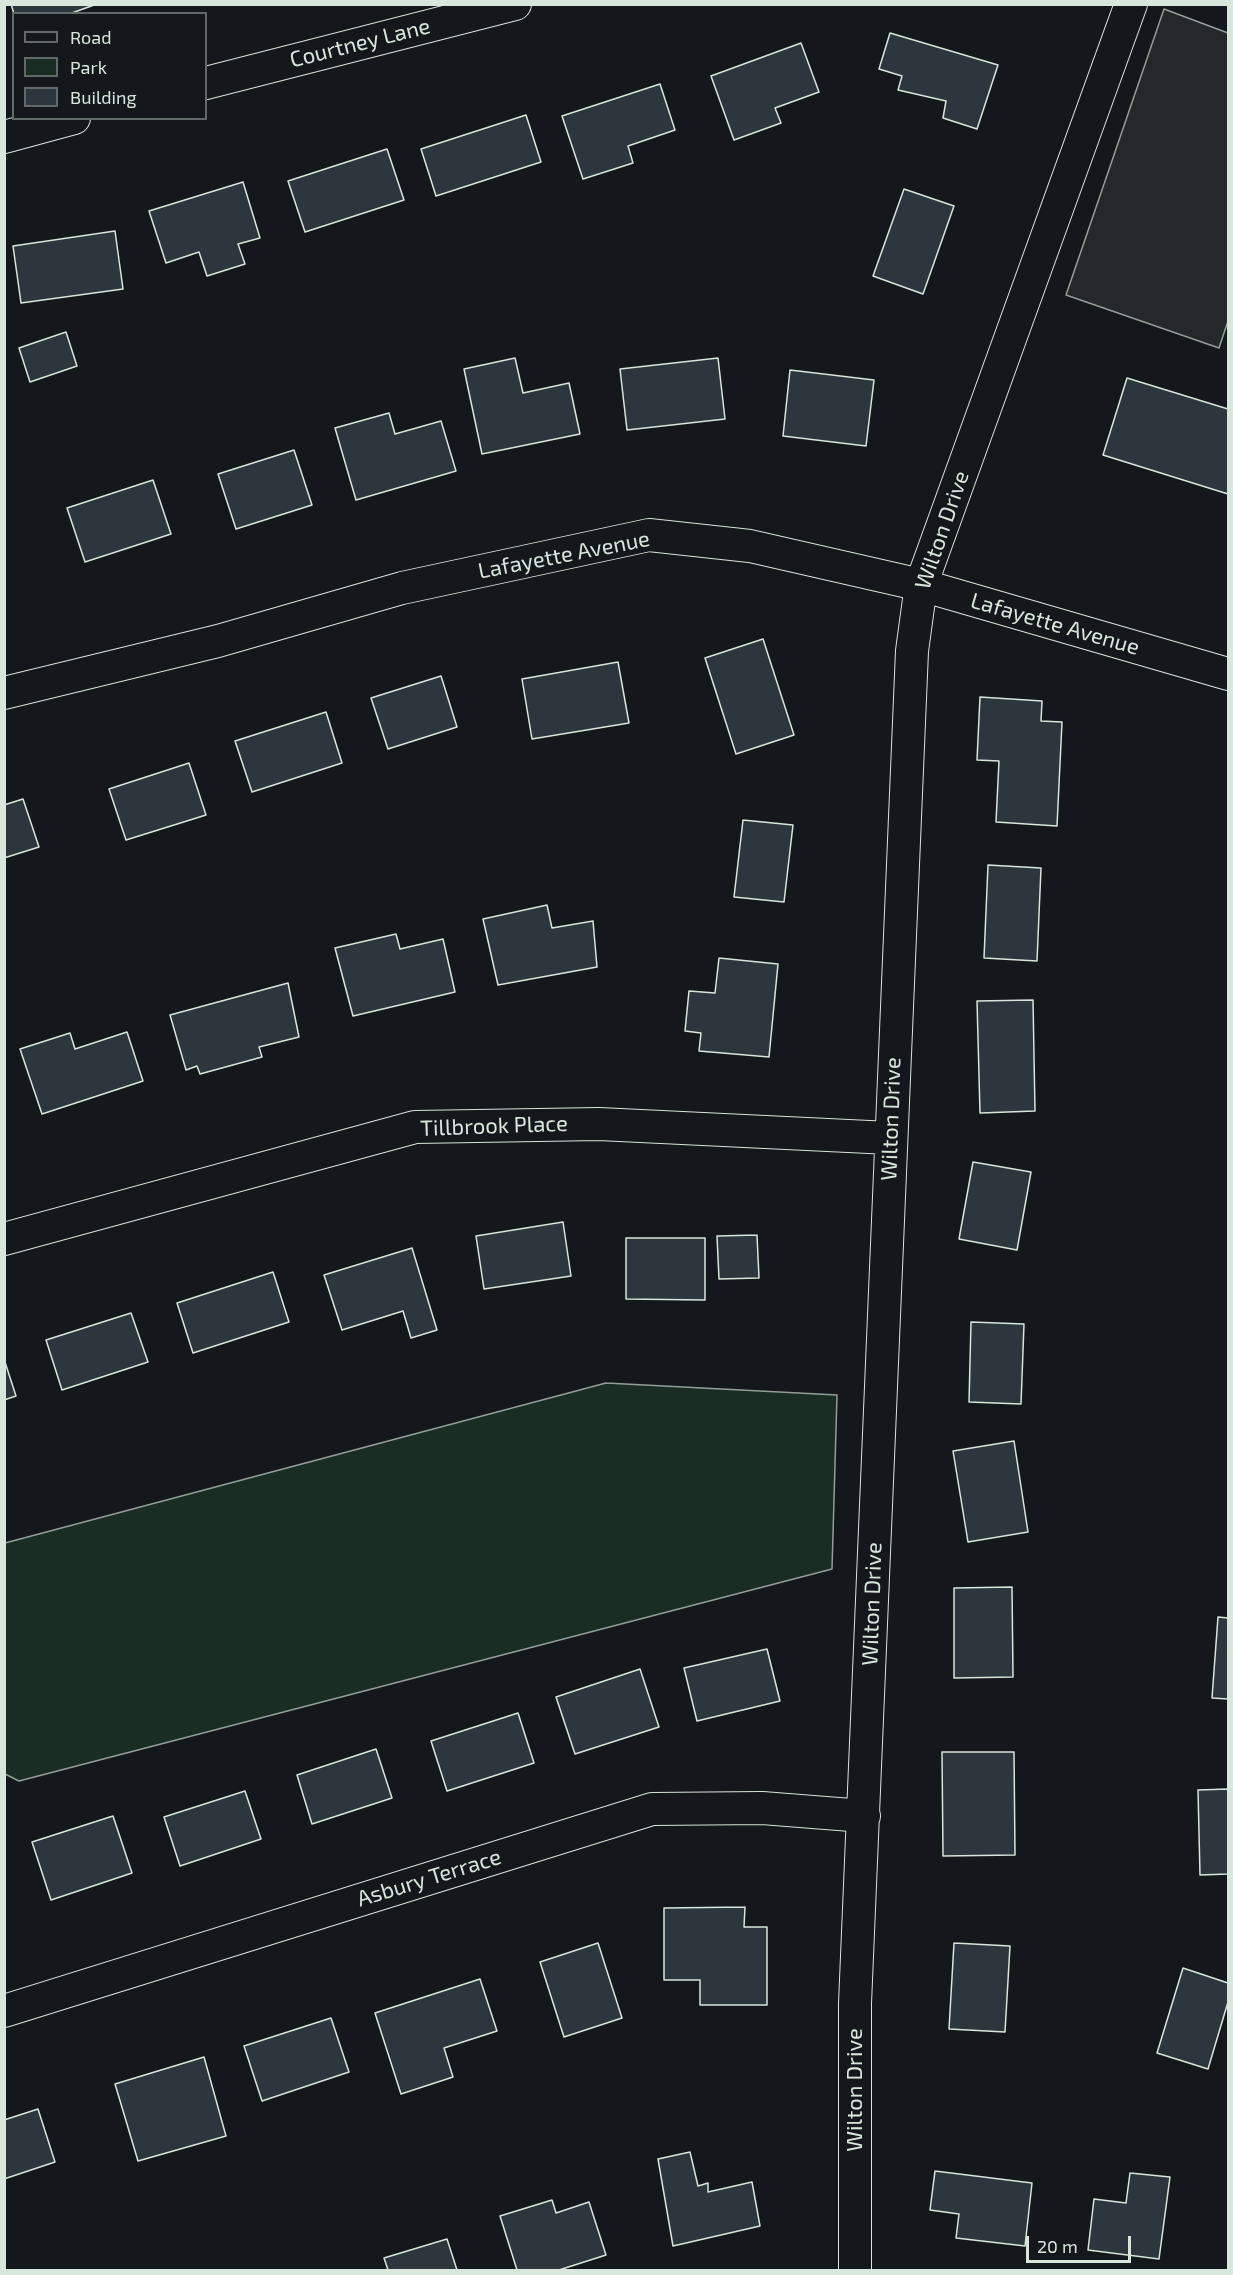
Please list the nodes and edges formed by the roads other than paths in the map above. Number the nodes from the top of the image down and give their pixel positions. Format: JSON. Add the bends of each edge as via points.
{"nodes":[{"id":1,"x":515,"y":4,"type":"edge"},
{"id":2,"x":1131,"y":4,"type":"edge"},
{"id":3,"x":207,"y":83,"type":"edge"},
{"id":4,"x":67,"y":120,"type":"edge"},
{"id":5,"x":4,"y":137,"type":"edge"},
{"id":6,"x":921,"y":585,"type":"junction"},
{"id":7,"x":1228,"y":674,"type":"edge"},
{"id":8,"x":4,"y":693,"type":"edge"},
{"id":9,"x":890,"y":1137,"type":"junction"},
{"id":10,"x":4,"y":1239,"type":"edge"},
{"id":11,"x":864,"y":1816,"type":"junction"},
{"id":12,"x":4,"y":2011,"type":"edge"},
{"id":13,"x":855,"y":2271,"type":"edge"}],
"edges":[{"from":1,"to":3,"type":"street","name":"Courtney Lane"},
{"from":2,"to":6,"type":"street","name":"Wilton Drive"},
{"from":4,"to":5,"type":"street"},
{"from":6,"to":7,"type":"street","name":"Lafayette Avenue"},
{"from":6,"to":8,"type":"street","name":"Lafayette Avenue","via":[[750,546],[649,535],[402,588],[218,641]]},
{"from":6,"to":9,"type":"street","name":"Wilton Drive","via":[[912,651]]},
{"from":9,"to":10,"type":"street","name":"Tillbrook Place","via":[[599,1124],[415,1127]]},
{"from":9,"to":11,"type":"street","name":"Wilton Drive"},
{"from":11,"to":12,"type":"street","name":"Asbury Terrace","via":[[762,1808],[652,1809]]},
{"from":11,"to":13,"type":"street","name":"Wilton Drive","via":[[855,2003]]}]}
